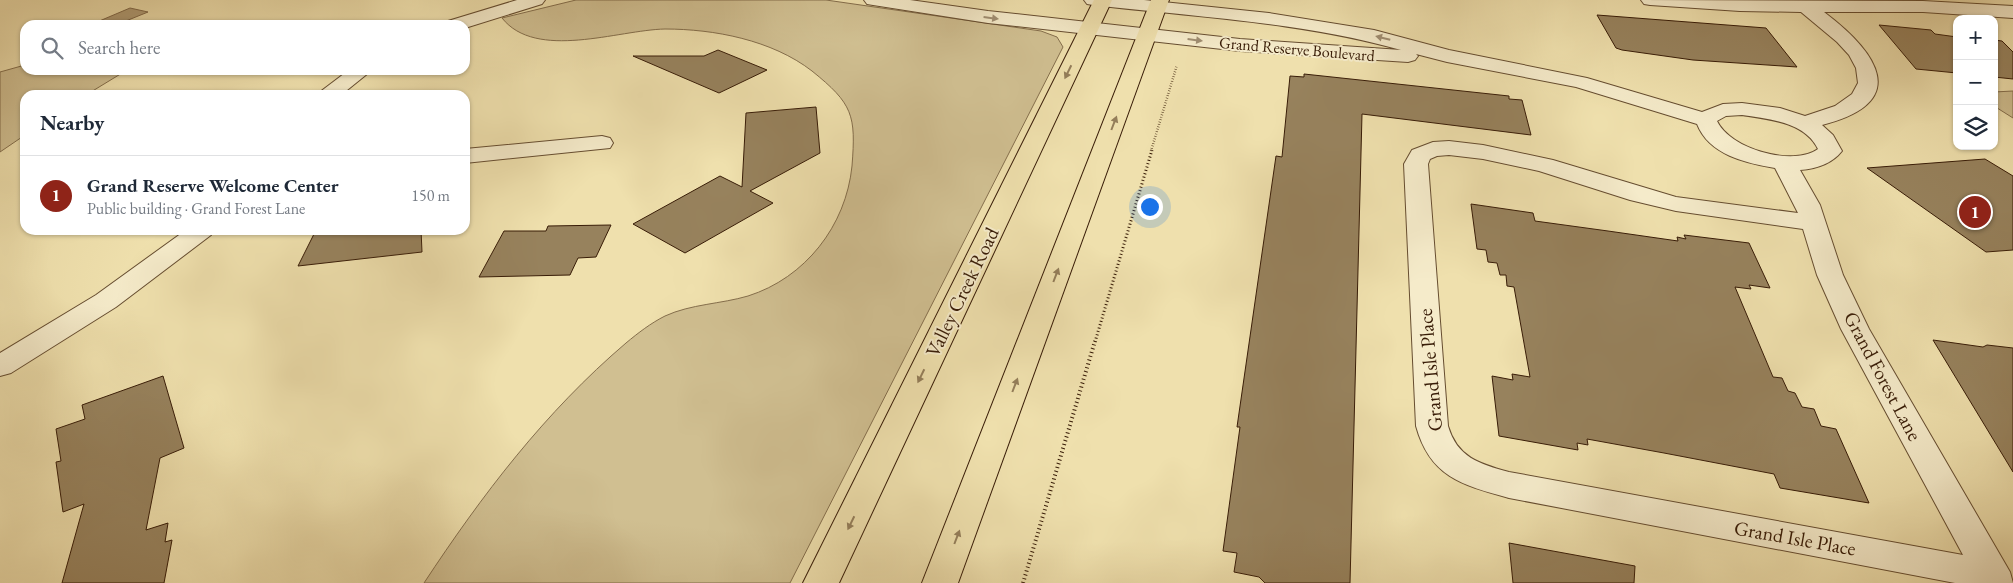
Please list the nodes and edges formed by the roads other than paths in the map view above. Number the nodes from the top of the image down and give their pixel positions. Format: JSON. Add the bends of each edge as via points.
{"nodes":[{"id":1,"x":536,"y":0,"type":"edge"},
{"id":2,"x":873,"y":0,"type":"edge"},
{"id":3,"x":1100,"y":0,"type":"edge"},
{"id":4,"x":1650,"y":0,"type":"edge"},
{"id":5,"x":1799,"y":3,"type":"edge"},
{"id":6,"x":2013,"y":12,"type":"edge"},
{"id":7,"x":1155,"y":14,"type":"edge"},
{"id":8,"x":470,"y":20,"type":"edge"},
{"id":9,"x":1089,"y":28,"type":"junction"},
{"id":10,"x":1447,"y":56,"type":"junction"},
{"id":11,"x":355,"y":75,"type":"edge"},
{"id":12,"x":334,"y":90,"type":"edge"},
{"id":13,"x":1706,"y":120,"type":"junction"},
{"id":14,"x":1802,"y":123,"type":"junction"},
{"id":15,"x":602,"y":143,"type":"dead end"},
{"id":16,"x":470,"y":156,"type":"edge"},
{"id":17,"x":1784,"y":163,"type":"junction"},
{"id":18,"x":1814,"y":223,"type":"junction"},
{"id":19,"x":195,"y":235,"type":"edge"},
{"id":20,"x":0,"y":366,"type":"edge"},
{"id":21,"x":1995,"y":579,"type":"edge"},
{"id":22,"x":822,"y":583,"type":"edge"},
{"id":23,"x":940,"y":583,"type":"edge"}],
"edges":[{"from":1,"to":8,"type":"street"},
{"from":2,"to":9,"type":"street","one_way":true},
{"from":3,"to":7,"type":"street"},
{"from":3,"to":9,"type":"main road","name":"Valley Creek Road"},
{"from":4,"to":5,"type":"street","via":[[1711,4]]},
{"from":5,"to":6,"type":"street"},
{"from":5,"to":14,"type":"street","via":[[1829,25],[1857,52],[1869,71],[1865,91],[1853,105],[1830,116]]},
{"from":7,"to":9,"type":"street"},
{"from":10,"to":7,"type":"street","name":"Grand Reserve Boulevard","one_way":true,"via":[[1374,36],[1269,19]]},
{"from":7,"to":10,"type":"street","name":"Grand Reserve Boulevard","one_way":true,"via":[[1240,45],[1370,55]]},
{"from":23,"to":7,"type":"main road","one_way":true},
{"from":9,"to":22,"type":"main road","name":"Valley Creek Road","one_way":true},
{"from":10,"to":13,"type":"street","name":"Grand Reserve Boulevard","via":[[1580,82]]},
{"from":11,"to":12,"type":"street"},
{"from":13,"to":14,"type":"street","via":[[1712,113],[1742,109],[1762,111]]},
{"from":13,"to":17,"type":"street","via":[[1712,135],[1724,144],[1757,158]]},
{"from":14,"to":17,"type":"street","via":[[1827,142],[1830,151],[1825,158],[1812,162]]},
{"from":15,"to":16,"type":"street"},
{"from":17,"to":18,"type":"street","name":"Grand Forest Lane","via":[[1802,192]]},
{"from":18,"to":21,"type":"street","name":"Grand Forest Lane","via":[[1830,275],[1855,329]]},
{"from":18,"to":21,"type":"street","name":"Grand Isle Place","via":[[1676,204],[1510,157],[1449,148],[1433,149],[1420,155],[1416,164],[1432,426],[1438,446],[1455,463],[1481,477],[1509,485]]},
{"from":19,"to":20,"type":"street","via":[[114,296]]}]}
